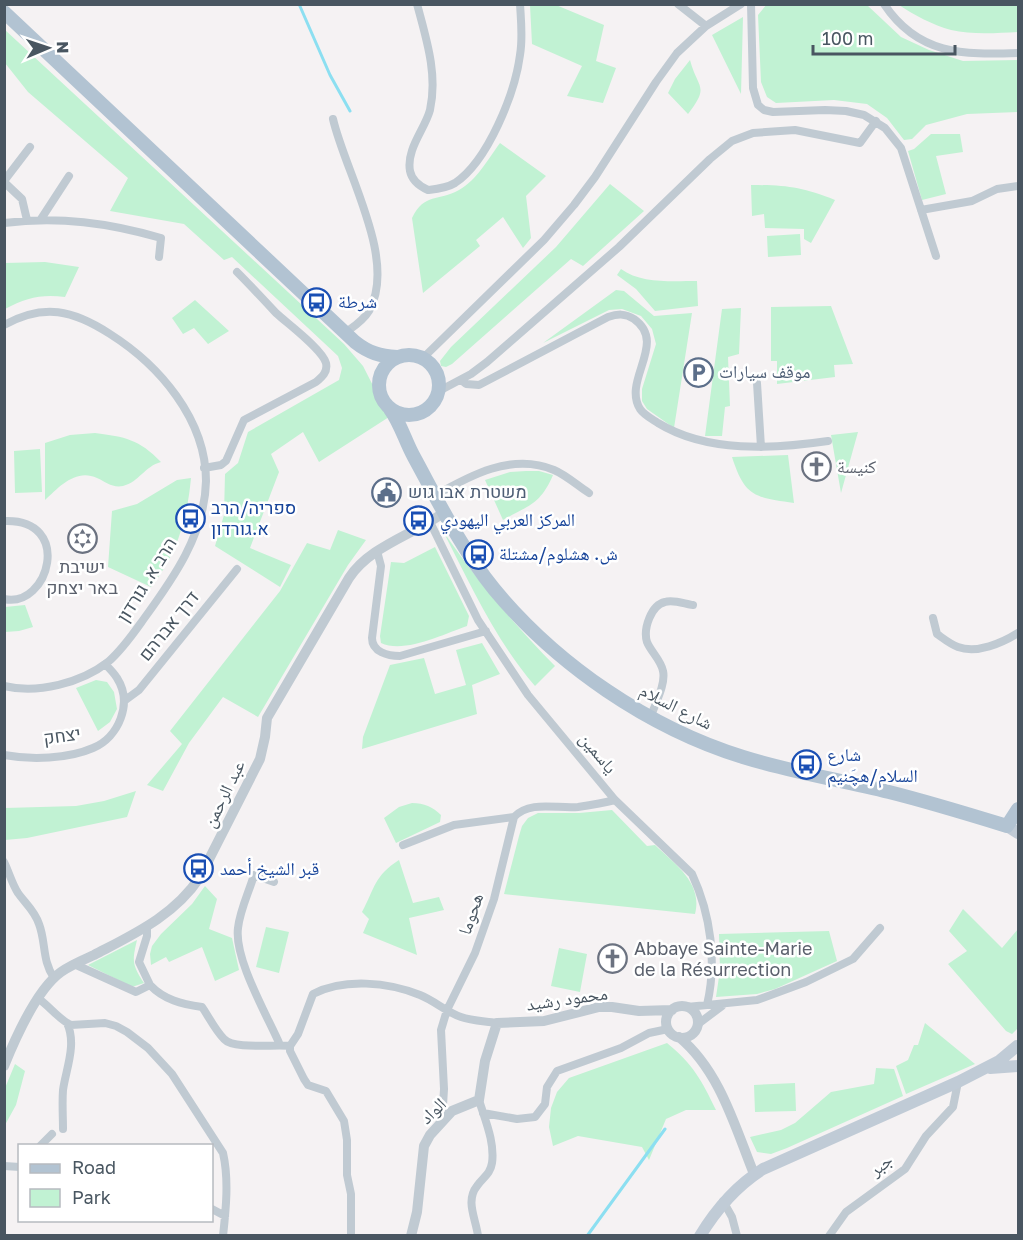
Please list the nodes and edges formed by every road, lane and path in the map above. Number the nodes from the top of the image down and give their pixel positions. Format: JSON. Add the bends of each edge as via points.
{"nodes":[{"id":1,"x":520,"y":4,"type":"edge"},
{"id":2,"x":678,"y":4,"type":"edge"},
{"id":3,"x":741,"y":4,"type":"edge"},
{"id":4,"x":751,"y":4,"type":"edge"},
{"id":5,"x":884,"y":4,"type":"edge"},
{"id":6,"x":420,"y":6,"type":"edge"},
{"id":7,"x":4,"y":12,"type":"edge"},
{"id":8,"x":706,"y":26,"type":"junction"},
{"id":9,"x":1018,"y":53,"type":"edge"},
{"id":10,"x":333,"y":119,"type":"dead end"},
{"id":11,"x":876,"y":122,"type":"junction"},
{"id":12,"x":30,"y":147,"type":"dead end"},
{"id":13,"x":69,"y":176,"type":"dead end"},
{"id":14,"x":4,"y":182,"type":"edge"},
{"id":15,"x":1018,"y":186,"type":"edge"},
{"id":16,"x":921,"y":210,"type":"junction"},
{"id":17,"x":41,"y":219,"type":"junction"},
{"id":18,"x":27,"y":220,"type":"junction"},
{"id":19,"x":4,"y":223,"type":"edge"},
{"id":20,"x":936,"y":256,"type":"dead end"},
{"id":21,"x":159,"y":257,"type":"dead end"},
{"id":22,"x":237,"y":272,"type":"dead end"},
{"id":23,"x":4,"y":325,"type":"edge"},
{"id":24,"x":350,"y":338,"type":"junction"},
{"id":25,"x":397,"y":357,"type":"junction"},
{"id":26,"x":423,"y":358,"type":"junction"},
{"id":27,"x":461,"y":380,"type":"junction"},
{"id":28,"x":757,"y":383,"type":"dead end"},
{"id":29,"x":379,"y":387,"type":"junction"},
{"id":30,"x":439,"y":391,"type":"junction"},
{"id":31,"x":390,"y":409,"type":"junction"},
{"id":32,"x":423,"y":412,"type":"junction"},
{"id":33,"x":828,"y":441,"type":"dead end"},
{"id":34,"x":761,"y":447,"type":"junction"},
{"id":35,"x":417,"y":463,"type":"junction"},
{"id":36,"x":204,"y":468,"type":"junction"},
{"id":37,"x":589,"y":493,"type":"dead end"},
{"id":38,"x":434,"y":496,"type":"junction"},
{"id":39,"x":443,"y":513,"type":"junction"},
{"id":40,"x":4,"y":520,"type":"edge"},
{"id":41,"x":430,"y":522,"type":"junction"},
{"id":42,"x":376,"y":551,"type":"junction"},
{"id":43,"x":237,"y":569,"type":"dead end"},
{"id":44,"x":4,"y":599,"type":"edge"},
{"id":45,"x":693,"y":605,"type":"dead end"},
{"id":46,"x":933,"y":618,"type":"dead end"},
{"id":47,"x":486,"y":631,"type":"junction"},
{"id":48,"x":1018,"y":633,"type":"edge"},
{"id":49,"x":105,"y":664,"type":"junction"},
{"id":50,"x":4,"y":686,"type":"edge"},
{"id":51,"x":124,"y":701,"type":"junction"},
{"id":52,"x":651,"y":716,"type":"junction"},
{"id":53,"x":4,"y":755,"type":"edge"},
{"id":54,"x":615,"y":800,"type":"junction"},
{"id":55,"x":1018,"y":809,"type":"edge"},
{"id":56,"x":514,"y":817,"type":"junction"},
{"id":57,"x":1013,"y":830,"type":"edge"},
{"id":58,"x":403,"y":845,"type":"dead end"},
{"id":59,"x":4,"y":862,"type":"edge"},
{"id":60,"x":274,"y":882,"type":"dead end"},
{"id":61,"x":147,"y":927,"type":"junction"},
{"id":62,"x":880,"y":928,"type":"dead end"},
{"id":63,"x":74,"y":964,"type":"junction"},
{"id":64,"x":54,"y":978,"type":"junction"},
{"id":65,"x":150,"y":985,"type":"junction"},
{"id":66,"x":39,"y":999,"type":"junction"},
{"id":67,"x":731,"y":1002,"type":"junction"},
{"id":68,"x":706,"y":1005,"type":"junction"},
{"id":69,"x":687,"y":1007,"type":"junction"},
{"id":70,"x":447,"y":1010,"type":"junction"},
{"id":71,"x":672,"y":1010,"type":"junction"},
{"id":72,"x":639,"y":1011,"type":"junction"},
{"id":73,"x":67,"y":1023,"type":"junction"},
{"id":74,"x":497,"y":1023,"type":"junction"},
{"id":75,"x":667,"y":1027,"type":"junction"},
{"id":76,"x":697,"y":1027,"type":"junction"},
{"id":77,"x":678,"y":1037,"type":"junction"},
{"id":78,"x":1018,"y":1044,"type":"edge"},
{"id":79,"x":280,"y":1045,"type":"junction"},
{"id":80,"x":291,"y":1046,"type":"junction"},
{"id":81,"x":1018,"y":1059,"type":"edge"},
{"id":82,"x":703,"y":1064,"type":"junction"},
{"id":83,"x":4,"y":1066,"type":"edge"},
{"id":84,"x":1018,"y":1066,"type":"edge"},
{"id":85,"x":986,"y":1068,"type":"junction"},
{"id":86,"x":958,"y":1082,"type":"junction"},
{"id":87,"x":479,"y":1100,"type":"junction"},
{"id":88,"x":483,"y":1113,"type":"junction"},
{"id":89,"x":442,"y":1120,"type":"junction"},
{"id":90,"x":63,"y":1130,"type":"dead end"},
{"id":91,"x":52,"y":1134,"type":"dead end"},
{"id":92,"x":42,"y":1144,"type":"edge"},
{"id":93,"x":754,"y":1174,"type":"junction"},
{"id":94,"x":723,"y":1201,"type":"junction"},
{"id":95,"x":213,"y":1210,"type":"edge"},
{"id":96,"x":225,"y":1216,"type":"junction"},
{"id":97,"x":224,"y":1236,"type":"edge"},
{"id":98,"x":351,"y":1236,"type":"edge"},
{"id":99,"x":411,"y":1236,"type":"edge"},
{"id":100,"x":478,"y":1236,"type":"edge"},
{"id":101,"x":700,"y":1236,"type":"edge"},
{"id":102,"x":737,"y":1236,"type":"edge"},
{"id":103,"x":830,"y":1236,"type":"edge"}],
"edges":[{"from":1,"to":6,"type":"street","via":[[518,68],[496,127],[463,177],[452,185],[428,190],[414,181],[410,171],[410,158],[430,111],[432,90],[430,53]]},
{"from":2,"to":8,"type":"street"},
{"from":3,"to":8,"type":"street"},
{"from":4,"to":11,"type":"street","via":[[753,88],[761,108],[773,112],[846,111]]},
{"from":5,"to":9,"type":"street","via":[[906,28],[932,45],[965,54]]},
{"from":7,"to":24,"type":"main road"},
{"from":8,"to":26,"type":"street","via":[[669,63],[574,205],[544,240]]},
{"from":10,"to":24,"type":"street","via":[[372,235],[378,274],[369,310]]},
{"from":11,"to":16,"type":"street","via":[[901,148]]},
{"from":11,"to":27,"type":"street","via":[[860,143],[795,130],[753,133],[732,141],[619,247]]},
{"from":12,"to":14,"type":"street"},
{"from":13,"to":17,"type":"street"},
{"from":14,"to":18,"type":"street","via":[[22,199]]},
{"from":15,"to":16,"type":"street","via":[[997,189],[972,201]]},
{"from":16,"to":20,"type":"street"},
{"from":17,"to":18,"type":"street"},
{"from":17,"to":21,"type":"street","via":[[102,223],[161,238]]},
{"from":18,"to":19,"type":"street"},
{"from":22,"to":36,"type":"street","via":[[320,353],[327,369],[316,382],[244,420],[226,461]]},
{"from":23,"to":36,"type":"street","name":"הרב א. גורדון","via":[[31,313],[61,312],[99,327],[128,345],[171,388],[186,410]]},
{"from":24,"to":25,"type":"main road","via":[[371,353]]},
{"from":24,"to":29,"type":"main road","via":[[371,362]]},
{"from":25,"to":26,"type":"main road","via":[[406,354]]},
{"from":25,"to":29,"type":"main road","via":[[383,369]]},
{"from":26,"to":30,"type":"main road","via":[[436,372]]},
{"from":27,"to":30,"type":"street"},
{"from":27,"to":34,"type":"street","via":[[479,386],[608,316],[623,314],[643,328],[648,342],[635,388],[640,410],[690,439]]},
{"from":28,"to":34,"type":"street"},
{"from":29,"to":31,"type":"main road"},
{"from":30,"to":32,"type":"main road"},
{"from":31,"to":32,"type":"main road","via":[[405,415]]},
{"from":31,"to":35,"type":"main road","name":"شارع السلام"},
{"from":32,"to":35,"type":"main road","name":"شارع السلام","via":[[413,431]]},
{"from":33,"to":34,"type":"street"},
{"from":35,"to":38,"type":"main road","name":"شارع السلام"},
{"from":36,"to":49,"type":"street","name":"הרב א. גורדון","via":[[203,505],[189,549],[128,641]]},
{"from":37,"to":38,"type":"street","via":[[557,471],[542,465],[521,464],[488,469]]},
{"from":38,"to":39,"type":"main road","name":"شارع السلام"},
{"from":39,"to":41,"type":"street","name":"عبد الرحمن"},
{"from":39,"to":52,"type":"main road","name":"شارع السلام","via":[[481,571],[521,619],[567,662]]},
{"from":40,"to":44,"type":"street","via":[[24,521],[38,531],[49,555],[46,572],[31,592],[22,598]]},
{"from":41,"to":42,"type":"street","name":"عبد الرحمن"},
{"from":41,"to":47,"type":"street","name":"ياسمين"},
{"from":42,"to":47,"type":"street","via":[[381,566],[372,638],[376,648],[400,656]]},
{"from":42,"to":61,"type":"street","name":"عبد الرحمن","via":[[349,578],[267,718],[263,749],[253,774],[200,877],[171,909]]},
{"from":43,"to":51,"type":"street","name":"דרך אברהם","via":[[139,690]]},
{"from":45,"to":52,"type":"street","via":[[663,602],[649,619],[645,635],[664,672]]},
{"from":46,"to":48,"type":"street","via":[[937,634],[961,648],[989,646]]},
{"from":47,"to":54,"type":"street","name":"ياسمين","via":[[528,695]]},
{"from":49,"to":50,"type":"street","name":"הרב א. גורדון","via":[[91,673],[49,686]]},
{"from":49,"to":51,"type":"street","via":[[117,677]]},
{"from":51,"to":53,"type":"street","name":"יצחק","via":[[116,729],[93,748],[56,756]]},
{"from":52,"to":57,"type":"main road","name":"شارع السلام","via":[[743,757],[907,797]]},
{"from":54,"to":56,"type":"street","via":[[577,807],[536,807]]},
{"from":54,"to":68,"type":"street","name":"ياسمين","via":[[687,868],[698,886],[712,953]]},
{"from":55,"to":57,"type":"main road"},
{"from":56,"to":58,"type":"street","via":[[454,825]]},
{"from":56,"to":70,"type":"street","name":"هحوما","via":[[487,920]]},
{"from":59,"to":64,"type":"street","via":[[40,926],[45,958]]},
{"from":60,"to":79,"type":"street","via":[[254,875],[238,927],[238,942],[244,965]]},
{"from":61,"to":63,"type":"street","name":"عبد الرحمن"},
{"from":61,"to":65,"type":"street","via":[[140,962]]},
{"from":62,"to":67,"type":"street","via":[[853,959],[837,968],[766,998]]},
{"from":63,"to":64,"type":"street","name":"عبد الرحمن"},
{"from":63,"to":65,"type":"street","via":[[136,992]]},
{"from":64,"to":66,"type":"street","name":"عبد الرحمن"},
{"from":65,"to":79,"type":"street","via":[[166,998],[202,1007],[225,1041],[235,1045]]},
{"from":66,"to":73,"type":"street"},
{"from":66,"to":83,"type":"street","name":"عبد الرحمن"},
{"from":67,"to":68,"type":"street"},
{"from":67,"to":76,"type":"street","via":[[715,1010]]},
{"from":68,"to":69,"type":"street"},
{"from":69,"to":71,"type":"street"},
{"from":69,"to":76,"type":"street","via":[[696,1015]]},
{"from":70,"to":74,"type":"street","name":"محمود رشيد","via":[[467,1019]]},
{"from":70,"to":80,"type":"street","name":"محمود رشيد","via":[[418,994],[399,989],[361,984],[324,988],[313,994]]},
{"from":70,"to":89,"type":"street","name":"هحوما","via":[[441,1030]]},
{"from":71,"to":72,"type":"street","name":"محمود رشيد"},
{"from":71,"to":75,"type":"street"},
{"from":72,"to":74,"type":"street","name":"محمود رشيد","via":[[599,1008],[544,1021]]},
{"from":72,"to":75,"type":"street","name":"محمود رشيد"},
{"from":73,"to":90,"type":"street","via":[[70,1042],[63,1090]]},
{"from":73,"to":96,"type":"street","via":[[116,1026],[161,1060],[223,1153]]},
{"from":74,"to":87,"type":"street","via":[[485,1061]]},
{"from":75,"to":77,"type":"street"},
{"from":75,"to":88,"type":"street","via":[[557,1071],[547,1087],[545,1104],[535,1117],[517,1119]]},
{"from":76,"to":77,"type":"street","via":[[686,1037]]},
{"from":76,"to":82,"type":"street"},
{"from":77,"to":82,"type":"street"},
{"from":78,"to":81,"type":"main road"},
{"from":78,"to":85,"type":"main road"},
{"from":79,"to":80,"type":"street"},
{"from":80,"to":98,"type":"street","via":[[304,1079],[326,1091],[344,1121]]},
{"from":82,"to":93,"type":"street","via":[[723,1096]]},
{"from":84,"to":85,"type":"main road"},
{"from":85,"to":86,"type":"main road"},
{"from":86,"to":93,"type":"main road"},
{"from":86,"to":103,"type":"street","name":"جبر","via":[[953,1107],[926,1136],[905,1169],[846,1212]]},
{"from":87,"to":88,"type":"street"},
{"from":87,"to":89,"type":"street","name":"الواد","via":[[452,1111]]},
{"from":88,"to":100,"type":"street","via":[[493,1156],[486,1178],[473,1193],[471,1212]]},
{"from":89,"to":99,"type":"street","name":"الواد","via":[[424,1146]]},
{"from":91,"to":92,"type":"street"},
{"from":93,"to":94,"type":"main road"},
{"from":94,"to":101,"type":"main road"},
{"from":94,"to":102,"type":"street"},
{"from":95,"to":96,"type":"street"},
{"from":96,"to":97,"type":"street"}]}
